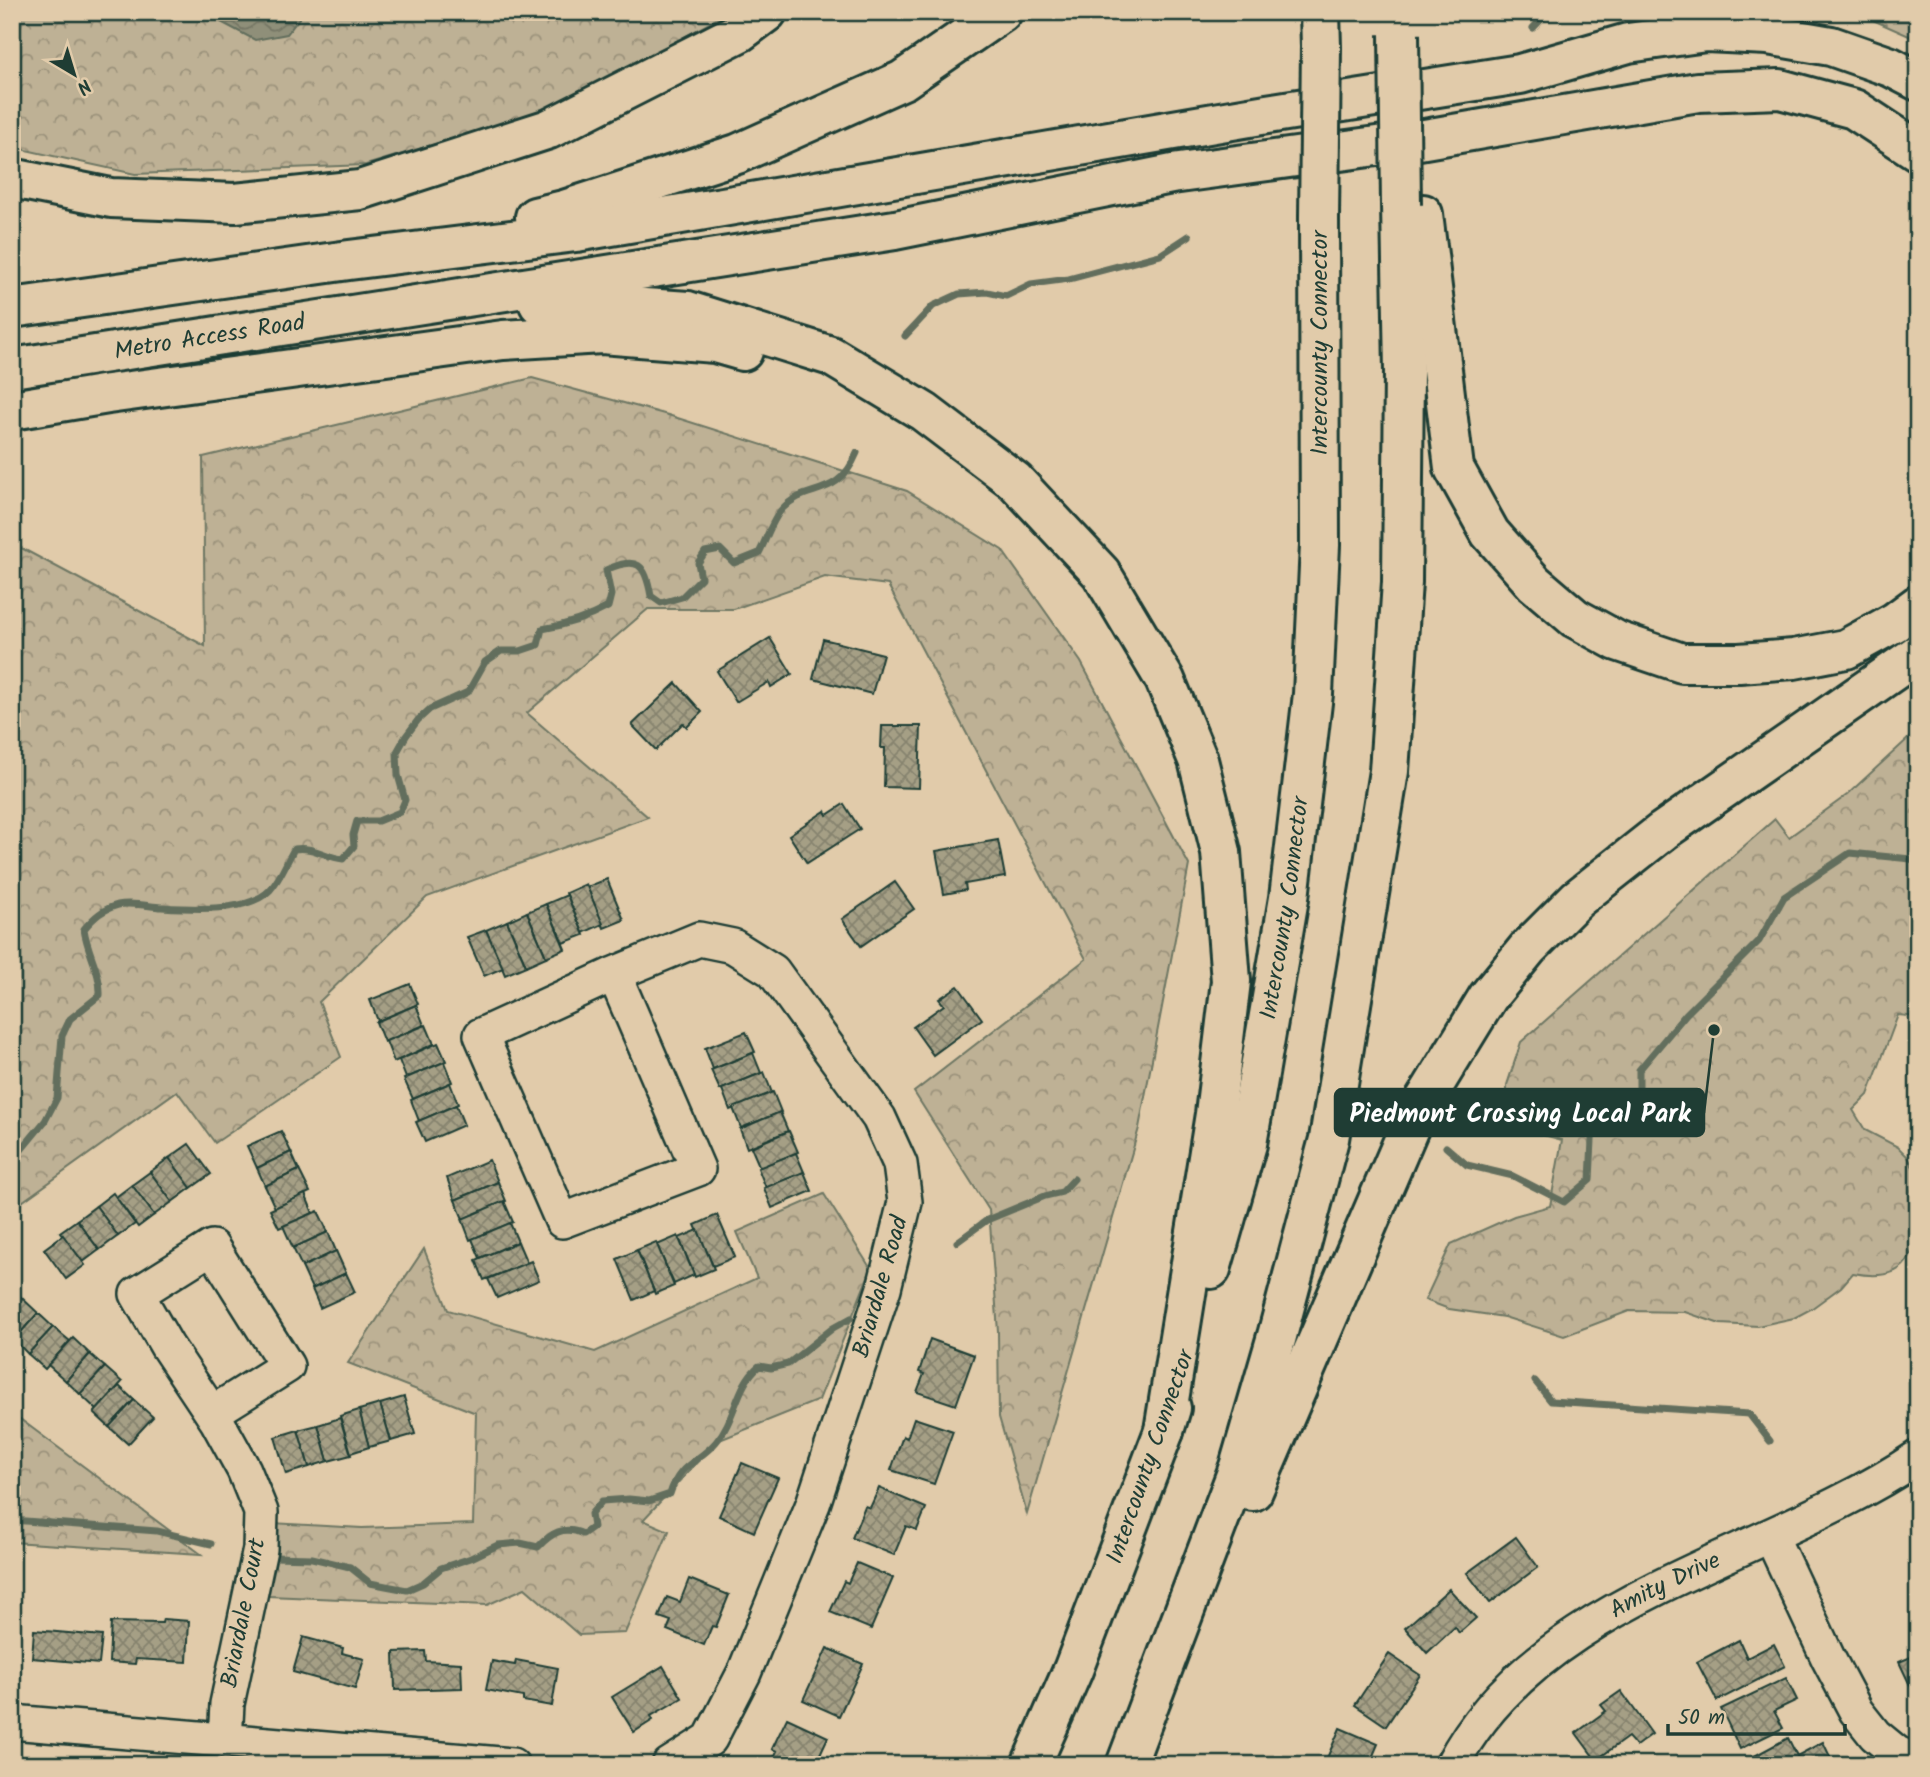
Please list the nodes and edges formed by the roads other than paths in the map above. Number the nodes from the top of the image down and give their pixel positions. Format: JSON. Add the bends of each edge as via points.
{"nodes":[{"id":1,"x":767,"y":12,"type":"edge"},
{"id":2,"x":1002,"y":12,"type":"edge"},
{"id":3,"x":1399,"y":23,"type":"edge"},
{"id":4,"x":1321,"y":29,"type":"edge"},
{"id":5,"x":1918,"y":81,"type":"edge"},
{"id":6,"x":1918,"y":151,"type":"edge"},
{"id":7,"x":12,"y":178,"type":"edge"},
{"id":8,"x":1411,"y":203,"type":"junction"},
{"id":9,"x":349,"y":261,"type":"junction"},
{"id":10,"x":407,"y":305,"type":"junction"},
{"id":11,"x":12,"y":308,"type":"edge"},
{"id":12,"x":12,"y":368,"type":"edge"},
{"id":13,"x":12,"y":410,"type":"edge"},
{"id":14,"x":924,"y":412,"type":"junction"},
{"id":15,"x":1918,"y":605,"type":"edge"},
{"id":16,"x":1918,"y":654,"type":"edge"},
{"id":17,"x":614,"y":974,"type":"junction"},
{"id":18,"x":212,"y":1413,"type":"junction"},
{"id":19,"x":1164,"y":1432,"type":"junction"},
{"id":20,"x":1918,"y":1458,"type":"edge"},
{"id":21,"x":1771,"y":1536,"type":"junction"},
{"id":22,"x":12,"y":1722,"type":"edge"},
{"id":23,"x":225,"y":1741,"type":"junction"},
{"id":24,"x":1918,"y":1762,"type":"edge"},
{"id":25,"x":1126,"y":1764,"type":"edge"},
{"id":26,"x":512,"y":1765,"type":"edge"},
{"id":27,"x":669,"y":1765,"type":"edge"},
{"id":28,"x":1031,"y":1765,"type":"edge"},
{"id":29,"x":1452,"y":1765,"type":"edge"}],
"edges":[{"from":1,"to":7,"type":"highway","via":[[740,32],[549,129],[360,190],[235,203],[111,198]]},
{"from":2,"to":9,"type":"highway","via":[[903,80],[737,154],[564,210]]},
{"from":3,"to":8,"type":"highway","bridge":true},
{"from":4,"to":19,"type":"highway","name":"Intercounty Connector","bridge":true,"via":[[1320,545],[1313,694],[1289,898],[1247,1144]]},
{"from":5,"to":9,"type":"highway","via":[[1831,46],[1768,35],[1706,32],[1628,43],[1520,74],[576,232]]},
{"from":6,"to":10,"type":"highway","via":[[1854,109],[1792,92],[1698,92],[1413,141],[1172,174],[895,230]]},
{"from":8,"to":15,"type":"highway","via":[[1454,468],[1490,533],[1534,583],[1575,618],[1617,642],[1682,663],[1739,663],[1846,649]]},
{"from":8,"to":25,"type":"highway","via":[[1402,582],[1390,771],[1329,1139],[1239,1467]]},
{"from":9,"to":11,"type":"highway"},
{"from":10,"to":12,"type":"highway","name":"Metro Access Road"},
{"from":10,"to":14,"type":"highway","via":[[572,303],[688,311],[831,356]]},
{"from":13,"to":14,"type":"highway","via":[[477,343],[602,334],[715,343]]},
{"from":14,"to":19,"type":"highway","via":[[1015,481],[1101,573],[1166,680],[1198,760],[1221,852],[1231,981],[1215,1114]]},
{"from":16,"to":25,"type":"highway","via":[[1663,831],[1588,890],[1528,948],[1488,997],[1412,1121],[1255,1488]]},
{"from":17,"to":17,"type":"street","name":"Briardale Road","via":[[698,1169],[562,1221],[481,1035]]},
{"from":17,"to":27,"type":"street","name":"Briardale Road","via":[[699,939],[733,946],[773,971],[878,1118],[900,1164],[905,1202],[884,1288],[813,1504],[744,1674],[710,1738]]},
{"from":18,"to":18,"type":"street","name":"Briardale Court","via":[[287,1366],[212,1247],[137,1294]]},
{"from":18,"to":23,"type":"street","name":"Briardale Court","via":[[261,1512],[260,1549],[227,1704]]},
{"from":19,"to":28,"type":"highway","name":"Intercounty Connector","via":[[1073,1670]]},
{"from":20,"to":21,"type":"street","name":"Amity Drive"},
{"from":21,"to":24,"type":"street","via":[[1856,1711],[1875,1735],[1897,1753]]},
{"from":21,"to":29,"type":"street","name":"Amity Drive","via":[[1638,1598],[1542,1659],[1500,1698]]},
{"from":22,"to":23,"type":"street"},
{"from":23,"to":26,"type":"street"}]}
